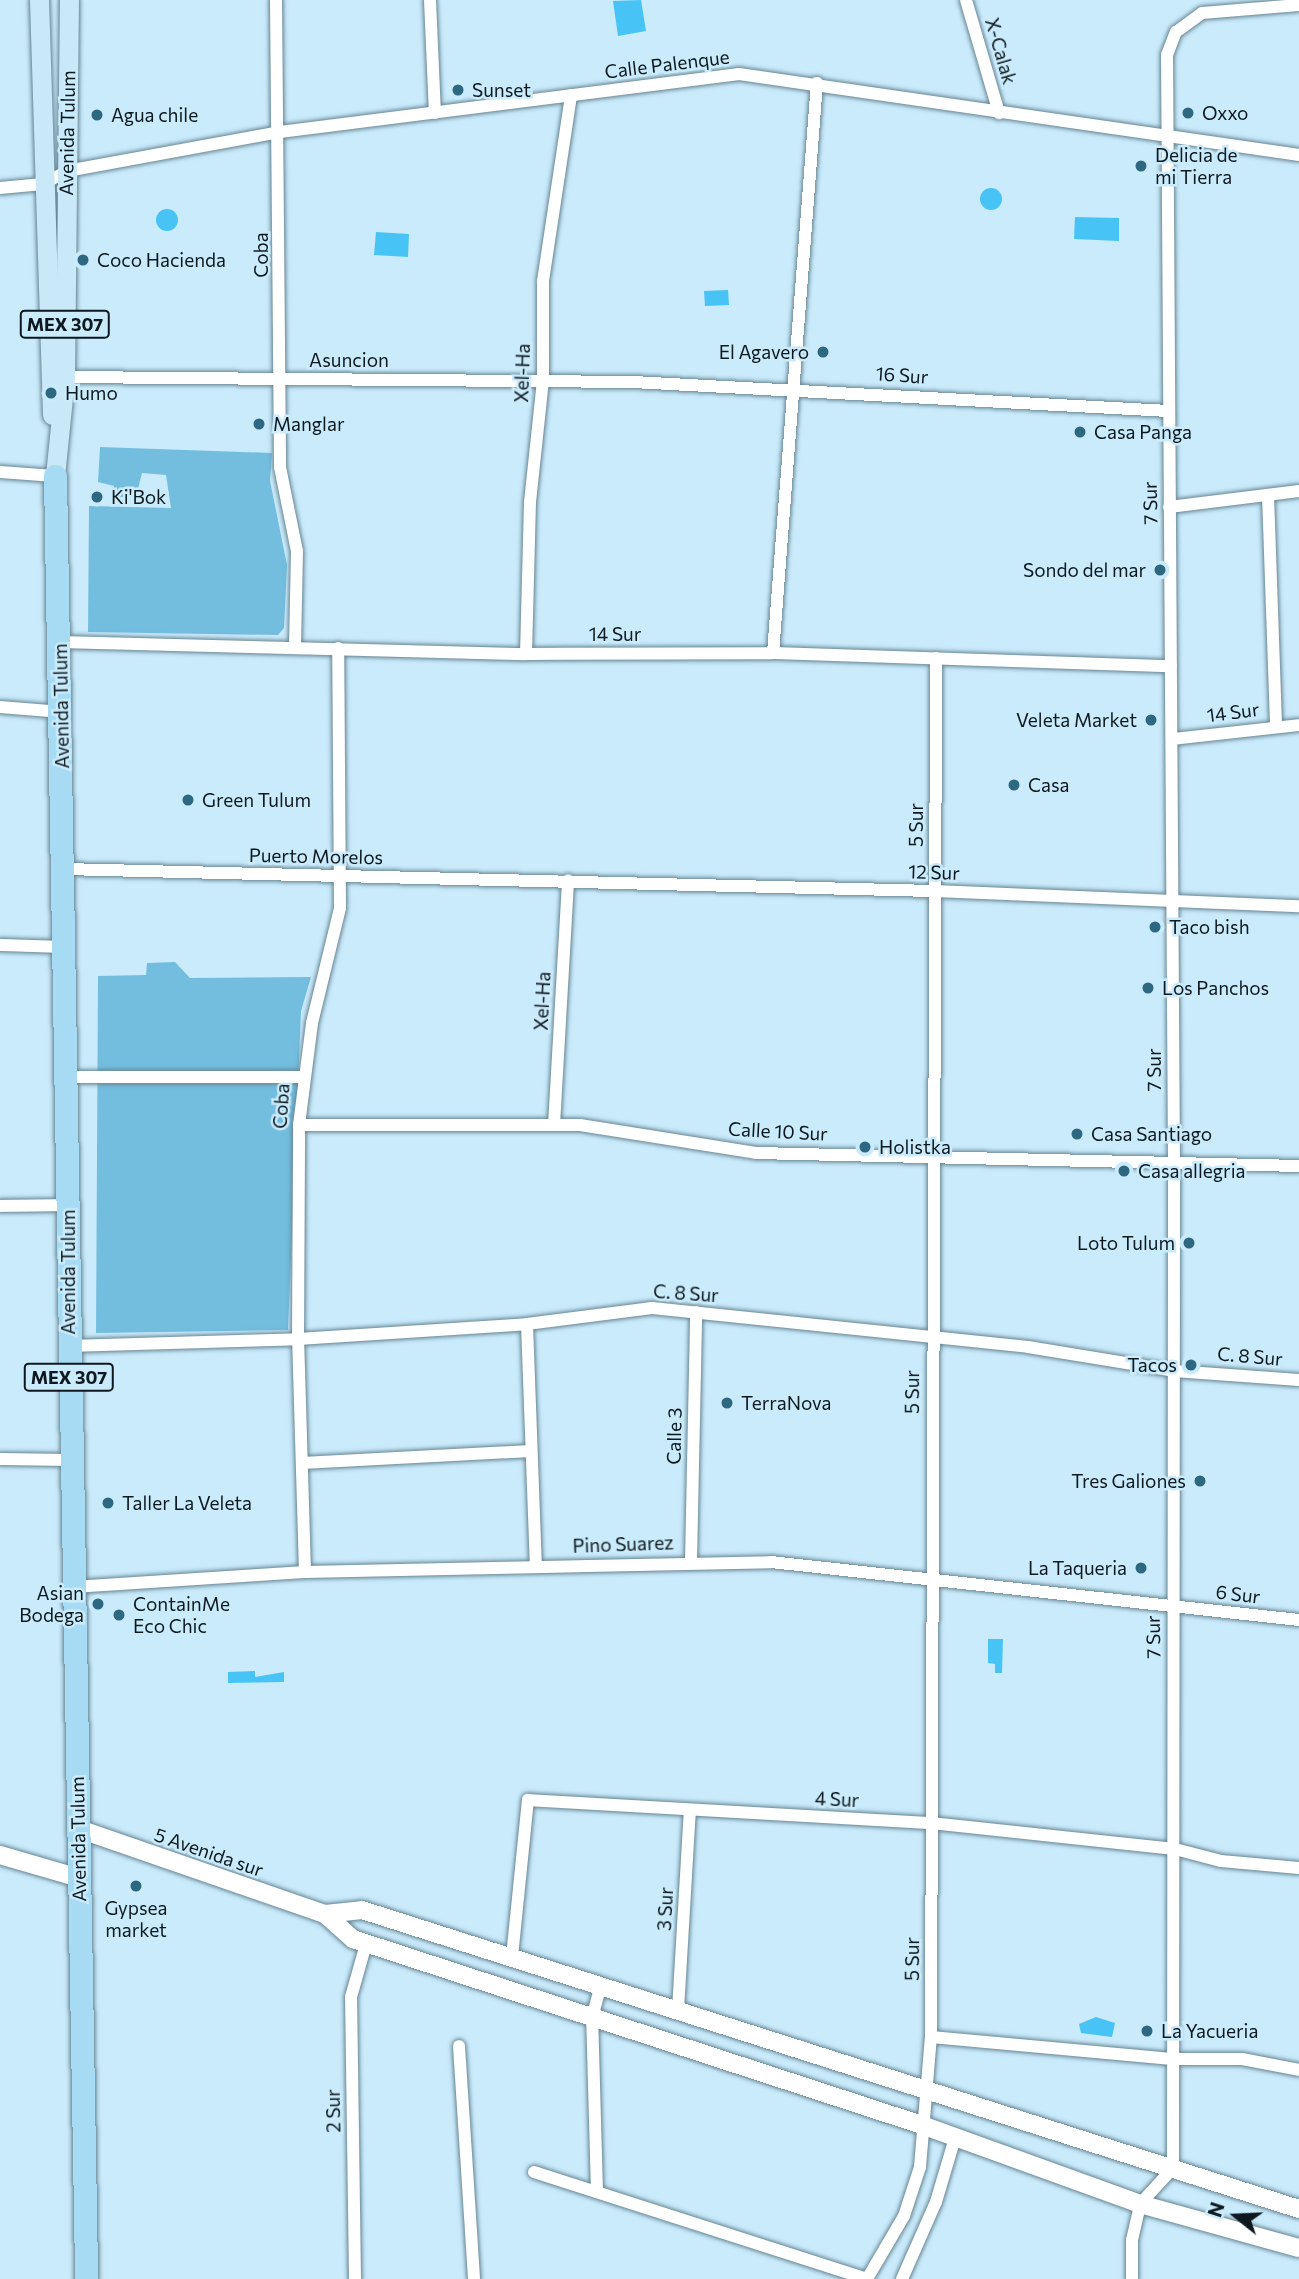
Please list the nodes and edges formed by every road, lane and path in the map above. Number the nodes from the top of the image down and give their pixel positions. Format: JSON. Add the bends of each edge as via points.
{"nodes":[{"id":1,"x":39,"y":0,"type":"edge"},
{"id":2,"x":69,"y":0,"type":"edge"},
{"id":3,"x":276,"y":0,"type":"edge"},
{"id":4,"x":429,"y":0,"type":"edge"},
{"id":5,"x":966,"y":0,"type":"edge"},
{"id":6,"x":1299,"y":5,"type":"edge"},
{"id":7,"x":1201,"y":6,"type":"edge"},
{"id":8,"x":817,"y":83,"type":"junction"},
{"id":9,"x":571,"y":95,"type":"junction"},
{"id":10,"x":435,"y":113,"type":"junction"},
{"id":11,"x":999,"y":113,"type":"junction"},
{"id":12,"x":280,"y":132,"type":"junction"},
{"id":13,"x":1169,"y":140,"type":"junction"},
{"id":14,"x":1299,"y":155,"type":"edge"},
{"id":15,"x":67,"y":171,"type":"junction"},
{"id":16,"x":43,"y":184,"type":"junction"},
{"id":17,"x":0,"y":188,"type":"edge"},
{"id":18,"x":65,"y":377,"type":"junction"},
{"id":19,"x":279,"y":379,"type":"junction"},
{"id":20,"x":543,"y":381,"type":"junction"},
{"id":21,"x":633,"y":382,"type":"joint"},
{"id":22,"x":790,"y":387,"type":"junction"},
{"id":23,"x":1168,"y":411,"type":"junction"},
{"id":24,"x":0,"y":472,"type":"edge"},
{"id":25,"x":55,"y":476,"type":"junction"},
{"id":26,"x":1299,"y":491,"type":"edge"},
{"id":27,"x":1268,"y":495,"type":"junction"},
{"id":28,"x":1169,"y":507,"type":"junction"},
{"id":29,"x":60,"y":642,"type":"junction"},
{"id":30,"x":295,"y":647,"type":"junction"},
{"id":31,"x":338,"y":648,"type":"junction"},
{"id":32,"x":773,"y":653,"type":"junction"},
{"id":33,"x":526,"y":654,"type":"junction"},
{"id":34,"x":936,"y":658,"type":"junction"},
{"id":35,"x":1171,"y":666,"type":"junction"},
{"id":36,"x":0,"y":707,"type":"edge"},
{"id":37,"x":62,"y":712,"type":"junction"},
{"id":38,"x":1299,"y":725,"type":"edge"},
{"id":39,"x":1276,"y":726,"type":"junction"},
{"id":40,"x":1172,"y":739,"type":"junction"},
{"id":41,"x":64,"y":869,"type":"junction"},
{"id":42,"x":339,"y":875,"type":"junction"},
{"id":43,"x":568,"y":880,"type":"junction"},
{"id":44,"x":935,"y":891,"type":"junction"},
{"id":45,"x":1172,"y":900,"type":"junction"},
{"id":46,"x":1299,"y":906,"type":"edge"},
{"id":47,"x":0,"y":945,"type":"edge"},
{"id":48,"x":65,"y":947,"type":"junction"},
{"id":49,"x":67,"y":1077,"type":"junction"},
{"id":50,"x":302,"y":1077,"type":"junction"},
{"id":51,"x":299,"y":1125,"type":"junction"},
{"id":52,"x":554,"y":1125,"type":"junction"},
{"id":53,"x":936,"y":1155,"type":"junction"},
{"id":54,"x":1174,"y":1163,"type":"junction"},
{"id":55,"x":1299,"y":1166,"type":"edge"},
{"id":56,"x":68,"y":1205,"type":"junction"},
{"id":57,"x":0,"y":1206,"type":"edge"},
{"id":58,"x":695,"y":1312,"type":"junction"},
{"id":59,"x":527,"y":1324,"type":"junction"},
{"id":60,"x":931,"y":1337,"type":"junction"},
{"id":61,"x":298,"y":1339,"type":"junction"},
{"id":62,"x":68,"y":1346,"type":"junction"},
{"id":63,"x":1174,"y":1371,"type":"junction"},
{"id":64,"x":1299,"y":1380,"type":"edge"},
{"id":65,"x":531,"y":1451,"type":"junction"},
{"id":66,"x":0,"y":1459,"type":"edge"},
{"id":67,"x":72,"y":1460,"type":"junction"},
{"id":68,"x":302,"y":1463,"type":"junction"},
{"id":69,"x":691,"y":1562,"type":"junction"},
{"id":70,"x":536,"y":1566,"type":"junction"},
{"id":71,"x":305,"y":1572,"type":"junction"},
{"id":72,"x":933,"y":1579,"type":"junction"},
{"id":73,"x":73,"y":1587,"type":"junction"},
{"id":74,"x":1171,"y":1605,"type":"junction"},
{"id":75,"x":1299,"y":1620,"type":"edge"},
{"id":76,"x":690,"y":1811,"type":"junction"},
{"id":77,"x":932,"y":1823,"type":"junction"},
{"id":78,"x":79,"y":1829,"type":"junction"},
{"id":79,"x":1175,"y":1849,"type":"junction"},
{"id":80,"x":0,"y":1855,"type":"edge"},
{"id":81,"x":1299,"y":1868,"type":"edge"},
{"id":82,"x":79,"y":1878,"type":"junction"},
{"id":83,"x":325,"y":1914,"type":"junction"},
{"id":84,"x":366,"y":1944,"type":"junction"},
{"id":85,"x":512,"y":1957,"type":"junction"},
{"id":86,"x":601,"y":1985,"type":"junction"},
{"id":87,"x":678,"y":2010,"type":"junction"},
{"id":88,"x":592,"y":2018,"type":"junction"},
{"id":89,"x":931,"y":2036,"type":"junction"},
{"id":90,"x":459,"y":2046,"type":"dead end"},
{"id":91,"x":1171,"y":2059,"type":"junction"},
{"id":92,"x":1299,"y":2070,"type":"edge"},
{"id":93,"x":926,"y":2087,"type":"junction"},
{"id":94,"x":922,"y":2125,"type":"junction"},
{"id":95,"x":955,"y":2138,"type":"junction"},
{"id":96,"x":1173,"y":2168,"type":"junction"},
{"id":97,"x":534,"y":2172,"type":"dead end"},
{"id":98,"x":597,"y":2192,"type":"junction"},
{"id":99,"x":1140,"y":2204,"type":"junction"},
{"id":100,"x":1299,"y":2209,"type":"edge"},
{"id":101,"x":1299,"y":2248,"type":"edge"},
{"id":102,"x":86,"y":2279,"type":"edge"},
{"id":103,"x":355,"y":2279,"type":"edge"},
{"id":104,"x":474,"y":2279,"type":"edge"},
{"id":105,"x":867,"y":2279,"type":"edge"},
{"id":106,"x":902,"y":2279,"type":"edge"},
{"id":107,"x":1132,"y":2279,"type":"edge"}],
"edges":[{"from":1,"to":16,"type":"main road","name":"Avenida Tulum","number":"MEX 307"},
{"from":2,"to":15,"type":"main road","name":"Avenida Tulum","number":"MEX 307"},
{"from":3,"to":12,"type":"street","name":"Coba"},
{"from":4,"to":10,"type":"street"},
{"from":5,"to":11,"type":"street","name":"X-Calak"},
{"from":6,"to":7,"type":"street"},
{"from":7,"to":13,"type":"street","name":"7 Sur","via":[[1176,32],[1167,55]]},
{"from":8,"to":9,"type":"street","name":"Calle Palenque","via":[[739,74]]},
{"from":8,"to":11,"type":"street","name":"Calle Palenque"},
{"from":8,"to":22,"type":"street"},
{"from":9,"to":10,"type":"street","name":"Calle Palenque"},
{"from":9,"to":20,"type":"street","name":"Xel-Ha","via":[[546,247]]},
{"from":10,"to":12,"type":"street","name":"Calle Palenque"},
{"from":11,"to":13,"type":"street","name":"Calle Palenque"},
{"from":12,"to":15,"type":"street","name":"Calle Palenque"},
{"from":12,"to":19,"type":"street","name":"Coba"},
{"from":13,"to":14,"type":"street","name":"Calle Palenque"},
{"from":13,"to":23,"type":"street","name":"7 Sur"},
{"from":15,"to":16,"type":"street","name":"Calle Palenque"},
{"from":15,"to":18,"type":"main road","name":"Avenida Tulum","number":"MEX 307"},
{"from":16,"to":17,"type":"street"},
{"from":16,"to":25,"type":"main road","name":"Avenida Tulum","number":"MEX 307"},
{"from":18,"to":19,"type":"street","name":"Asuncion"},
{"from":18,"to":25,"type":"main road","name":"Avenida Tulum","number":"MEX 307"},
{"from":19,"to":20,"type":"street","name":"Asuncion"},
{"from":19,"to":30,"type":"street","name":"Coba","via":[[281,484],[297,551]]},
{"from":20,"to":21,"type":"street","name":"Asuncion"},
{"from":20,"to":33,"type":"street","name":"Xel-Ha","via":[[530,502]]},
{"from":21,"to":22,"type":"street","name":"16 Sur"},
{"from":22,"to":23,"type":"street","name":"16 Sur"},
{"from":22,"to":32,"type":"street"},
{"from":23,"to":28,"type":"street","name":"7 Sur"},
{"from":24,"to":25,"type":"street"},
{"from":25,"to":29,"type":"highway","name":"Avenida Tulum","number":"MEX 307"},
{"from":26,"to":27,"type":"street"},
{"from":27,"to":28,"type":"street"},
{"from":27,"to":39,"type":"street"},
{"from":28,"to":35,"type":"street","name":"7 Sur"},
{"from":29,"to":30,"type":"street","name":"14 Sur"},
{"from":29,"to":37,"type":"highway","name":"Avenida Tulum","number":"MEX 307"},
{"from":30,"to":31,"type":"street","name":"14 Sur"},
{"from":31,"to":33,"type":"street","name":"14 Sur"},
{"from":31,"to":42,"type":"street","name":"Coba"},
{"from":32,"to":33,"type":"street","name":"14 Sur"},
{"from":32,"to":34,"type":"street","name":"14 Sur"},
{"from":34,"to":35,"type":"street","name":"14 Sur"},
{"from":34,"to":44,"type":"street","name":"5 Sur"},
{"from":35,"to":40,"type":"street","name":"7 Sur"},
{"from":36,"to":37,"type":"street"},
{"from":37,"to":41,"type":"highway","name":"Avenida Tulum","number":"MEX 307"},
{"from":38,"to":39,"type":"street","name":"14 Sur"},
{"from":39,"to":40,"type":"street","name":"14 Sur"},
{"from":40,"to":45,"type":"street","name":"7 Sur"},
{"from":41,"to":42,"type":"street","name":"Puerto Morelos"},
{"from":41,"to":48,"type":"highway","name":"Avenida Tulum","number":"MEX 307"},
{"from":42,"to":43,"type":"street","name":"Puerto Morelos"},
{"from":42,"to":50,"type":"street","name":"Coba","via":[[335,938]]},
{"from":43,"to":44,"type":"street","name":"12 Sur"},
{"from":43,"to":52,"type":"street","name":"Xel-Ha"},
{"from":44,"to":45,"type":"street","name":"12 Sur"},
{"from":44,"to":53,"type":"street","name":"5 Sur"},
{"from":45,"to":46,"type":"street","name":"12 Sur"},
{"from":45,"to":54,"type":"street","name":"7 Sur"},
{"from":47,"to":48,"type":"street"},
{"from":48,"to":49,"type":"highway","name":"Avenida Tulum","number":"MEX 307"},
{"from":49,"to":50,"type":"street"},
{"from":49,"to":56,"type":"highway","name":"Avenida Tulum","number":"MEX 307"},
{"from":50,"to":51,"type":"street","name":"Coba"},
{"from":51,"to":52,"type":"street","name":"Calle 10 Sur"},
{"from":51,"to":61,"type":"street","name":"Coba"},
{"from":52,"to":53,"type":"street","name":"Calle 10 Sur","via":[[638,1131],[756,1153]]},
{"from":53,"to":54,"type":"street","name":"Calle 10 Sur"},
{"from":53,"to":60,"type":"street","name":"5 Sur"},
{"from":54,"to":55,"type":"street","name":"Calle 10 Sur"},
{"from":54,"to":63,"type":"street","name":"7 Sur"},
{"from":56,"to":57,"type":"street"},
{"from":56,"to":62,"type":"highway","name":"Avenida Tulum","number":"MEX 307"},
{"from":58,"to":59,"type":"street","name":"C. 8 Sur","via":[[652,1308]]},
{"from":58,"to":60,"type":"street","name":"C. 8 Sur"},
{"from":58,"to":69,"type":"street","name":"Calle 3"},
{"from":59,"to":61,"type":"street","name":"C. 8 Sur"},
{"from":59,"to":65,"type":"street"},
{"from":60,"to":63,"type":"street","name":"C. 8 Sur"},
{"from":60,"to":72,"type":"street","name":"5 Sur"},
{"from":61,"to":62,"type":"street","name":"C. 8 Sur"},
{"from":61,"to":68,"type":"street","name":"Coba"},
{"from":62,"to":67,"type":"highway","name":"Avenida Tulum","number":"MEX 307"},
{"from":63,"to":64,"type":"street","name":"C. 8 Sur"},
{"from":63,"to":74,"type":"street","name":"7 Sur"},
{"from":65,"to":68,"type":"street"},
{"from":65,"to":70,"type":"street"},
{"from":66,"to":67,"type":"street"},
{"from":67,"to":73,"type":"highway","name":"Avenida Tulum","number":"MEX 307"},
{"from":68,"to":71,"type":"street","name":"Coba"},
{"from":69,"to":70,"type":"street","name":"Pino Suarez"},
{"from":69,"to":72,"type":"street","name":"Pino Suarez","via":[[771,1562]]},
{"from":70,"to":71,"type":"street","name":"Pino Suarez"},
{"from":71,"to":73,"type":"street","name":"Pino Suarez"},
{"from":72,"to":74,"type":"street","name":"Pino Suarez"},
{"from":72,"to":77,"type":"street","name":"5 Sur"},
{"from":73,"to":78,"type":"highway","name":"Avenida Tulum","number":"MEX 307"},
{"from":74,"to":75,"type":"street","name":"6 Sur"},
{"from":74,"to":79,"type":"street","name":"7 Sur"},
{"from":76,"to":77,"type":"street","name":"4 Sur"},
{"from":76,"to":85,"type":"street","name":"4 Sur","via":[[528,1800]]},
{"from":76,"to":87,"type":"street","name":"3 Sur"},
{"from":77,"to":79,"type":"street","name":"4 Sur"},
{"from":77,"to":89,"type":"street","name":"5 Sur"},
{"from":78,"to":82,"type":"highway","name":"Avenida Tulum","number":"MEX 307"},
{"from":78,"to":83,"type":"street","name":"5 Avenida sur"},
{"from":79,"to":81,"type":"street","name":"4 Sur","via":[[1222,1861]]},
{"from":79,"to":91,"type":"street","name":"7 Sur"},
{"from":80,"to":82,"type":"street"},
{"from":82,"to":102,"type":"highway","name":"Avenida Tulum","number":"MEX 307"},
{"from":83,"to":84,"type":"street","via":[[353,1939]]},
{"from":83,"to":85,"type":"street","via":[[362,1910]]},
{"from":84,"to":88,"type":"street"},
{"from":84,"to":103,"type":"street","name":"2 Sur","via":[[351,1997]]},
{"from":85,"to":86,"type":"street"},
{"from":86,"to":87,"type":"street"},
{"from":86,"to":88,"type":"street"},
{"from":87,"to":93,"type":"street"},
{"from":88,"to":94,"type":"street"},
{"from":88,"to":98,"type":"street"},
{"from":89,"to":91,"type":"street"},
{"from":89,"to":93,"type":"street","name":"5 Sur"},
{"from":90,"to":104,"type":"street"},
{"from":91,"to":92,"type":"street","via":[[1242,2059]]},
{"from":91,"to":96,"type":"street","name":"7 Sur"},
{"from":93,"to":94,"type":"street","name":"5 Sur"},
{"from":93,"to":96,"type":"street"},
{"from":94,"to":95,"type":"street"},
{"from":94,"to":105,"type":"street","name":"5 Sur","via":[[920,2167],[904,2216]]},
{"from":95,"to":99,"type":"street"},
{"from":95,"to":106,"type":"street","via":[[936,2202]]},
{"from":96,"to":99,"type":"street"},
{"from":96,"to":100,"type":"street"},
{"from":97,"to":98,"type":"street"},
{"from":98,"to":105,"type":"street"},
{"from":99,"to":101,"type":"street"},
{"from":99,"to":107,"type":"street","via":[[1132,2241]]}]}
